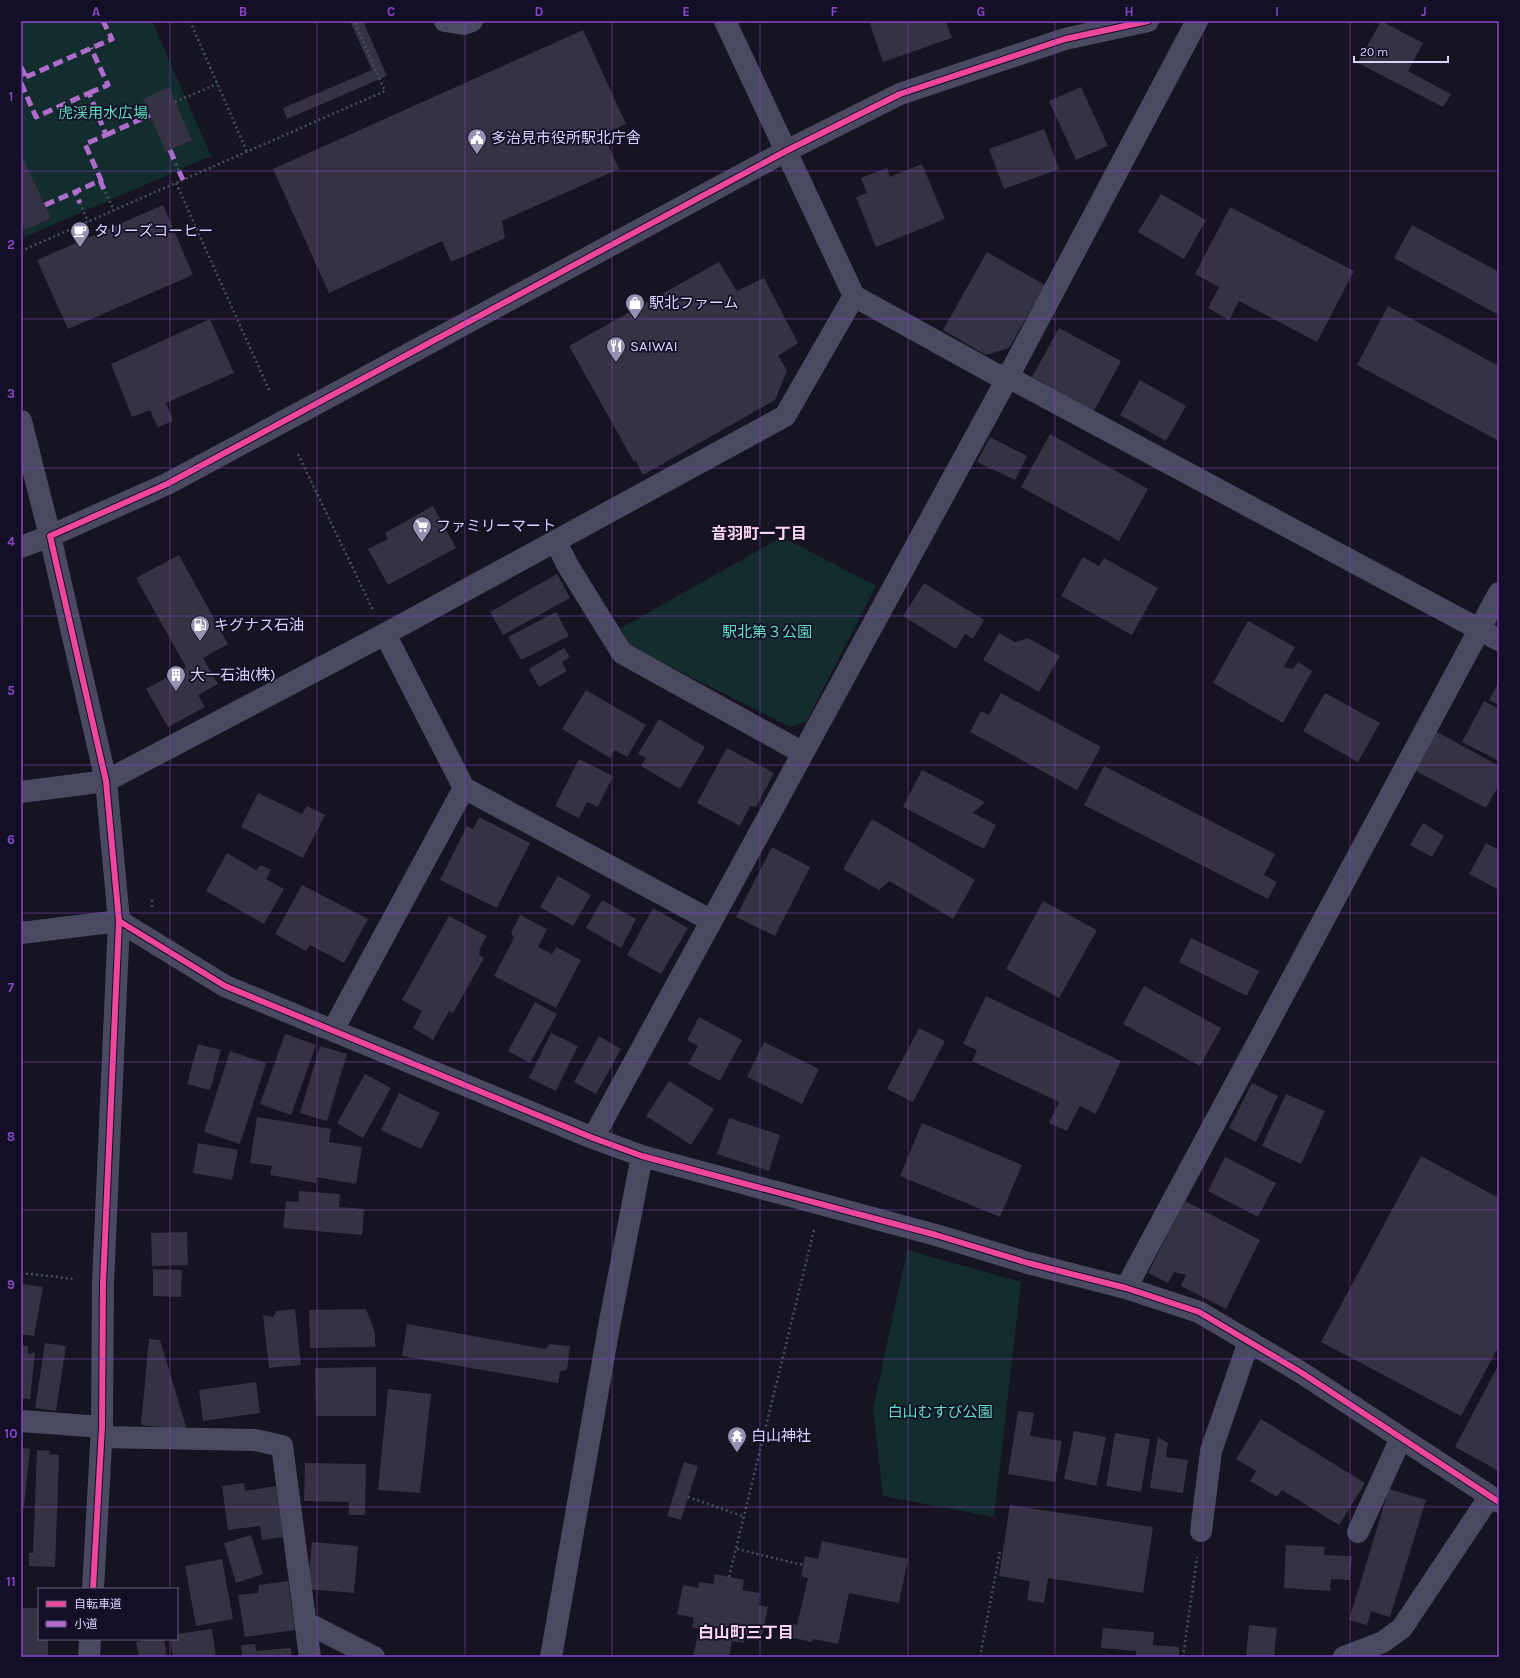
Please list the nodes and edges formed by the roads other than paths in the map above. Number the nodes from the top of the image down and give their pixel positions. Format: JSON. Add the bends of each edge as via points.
{"nodes":[{"id":1,"x":445,"y":21,"type":"edge"},
{"id":2,"x":472,"y":21,"type":"edge"},
{"id":3,"x":725,"y":21,"type":"edge"},
{"id":4,"x":1148,"y":21,"type":"edge"},
{"id":5,"x":1197,"y":21,"type":"edge"},
{"id":6,"x":786,"y":151,"type":"junction"},
{"id":7,"x":854,"y":296,"type":"junction"},
{"id":8,"x":1008,"y":377,"type":"junction"},
{"id":9,"x":21,"y":421,"type":"edge"},
{"id":10,"x":50,"y":536,"type":"junction"},
{"id":11,"x":556,"y":542,"type":"junction"},
{"id":12,"x":21,"y":547,"type":"edge"},
{"id":13,"x":1499,"y":593,"type":"edge"},
{"id":14,"x":1479,"y":630,"type":"junction"},
{"id":15,"x":385,"y":634,"type":"junction"},
{"id":16,"x":1499,"y":640,"type":"edge"},
{"id":17,"x":802,"y":753,"type":"junction"},
{"id":18,"x":106,"y":781,"type":"junction"},
{"id":19,"x":464,"y":788,"type":"junction"},
{"id":20,"x":21,"y":792,"type":"edge"},
{"id":21,"x":710,"y":920,"type":"junction"},
{"id":22,"x":119,"y":921,"type":"junction"},
{"id":23,"x":21,"y":933,"type":"edge"},
{"id":24,"x":333,"y":1030,"type":"junction"},
{"id":25,"x":593,"y":1138,"type":"junction"},
{"id":26,"x":642,"y":1156,"type":"junction"},
{"id":27,"x":1126,"y":1288,"type":"junction"},
{"id":28,"x":1249,"y":1341,"type":"junction"},
{"id":29,"x":21,"y":1421,"type":"edge"},
{"id":30,"x":101,"y":1432,"type":"junction"},
{"id":31,"x":1401,"y":1438,"type":"junction"},
{"id":32,"x":1494,"y":1499,"type":"edge"},
{"id":33,"x":1201,"y":1531,"type":"road end"},
{"id":34,"x":1358,"y":1532,"type":"dead end"},
{"id":35,"x":93,"y":1588,"type":"edge"},
{"id":36,"x":305,"y":1622,"type":"junction"},
{"id":37,"x":90,"y":1640,"type":"edge"},
{"id":38,"x":89,"y":1657,"type":"edge"},
{"id":39,"x":310,"y":1657,"type":"edge"},
{"id":40,"x":374,"y":1657,"type":"edge"},
{"id":41,"x":551,"y":1657,"type":"edge"},
{"id":42,"x":1344,"y":1657,"type":"edge"}],
"edges":[{"from":1,"to":2,"type":"street","via":[[464,24]]},
{"from":3,"to":6,"type":"street"},
{"from":4,"to":6,"type":"street","via":[[1065,39],[900,94]]},
{"from":5,"to":8,"type":"street"},
{"from":6,"to":7,"type":"street"},
{"from":6,"to":10,"type":"street","via":[[167,484]]},
{"from":7,"to":8,"type":"street","via":[[995,374]]},
{"from":7,"to":11,"type":"street","via":[[785,416]]},
{"from":8,"to":14,"type":"street"},
{"from":8,"to":17,"type":"street"},
{"from":9,"to":10,"type":"street"},
{"from":10,"to":12,"type":"street"},
{"from":10,"to":18,"type":"street"},
{"from":11,"to":15,"type":"street"},
{"from":11,"to":17,"type":"street","via":[[622,653]]},
{"from":13,"to":14,"type":"street"},
{"from":14,"to":16,"type":"street"},
{"from":14,"to":27,"type":"street"},
{"from":15,"to":18,"type":"street"},
{"from":15,"to":19,"type":"street"},
{"from":17,"to":21,"type":"street"},
{"from":18,"to":20,"type":"street"},
{"from":18,"to":22,"type":"street"},
{"from":19,"to":21,"type":"street"},
{"from":19,"to":24,"type":"street"},
{"from":21,"to":25,"type":"street"},
{"from":22,"to":23,"type":"street"},
{"from":22,"to":24,"type":"street","via":[[225,986]]},
{"from":22,"to":30,"type":"street","via":[[103,1283]]},
{"from":24,"to":25,"type":"street"},
{"from":25,"to":26,"type":"street"},
{"from":26,"to":27,"type":"street"},
{"from":26,"to":41,"type":"street"},
{"from":27,"to":28,"type":"street","via":[[1199,1312]]},
{"from":28,"to":31,"type":"street"},
{"from":28,"to":33,"type":"street","via":[[1211,1451]]},
{"from":29,"to":30,"type":"street"},
{"from":30,"to":35,"type":"street"},
{"from":30,"to":36,"type":"street","via":[[255,1440],[282,1446]]},
{"from":31,"to":32,"type":"street"},
{"from":31,"to":34,"type":"street"},
{"from":32,"to":42,"type":"street","via":[[1402,1628],[1383,1642]]},
{"from":36,"to":39,"type":"street"},
{"from":36,"to":40,"type":"street"},
{"from":37,"to":38,"type":"street"}]}
